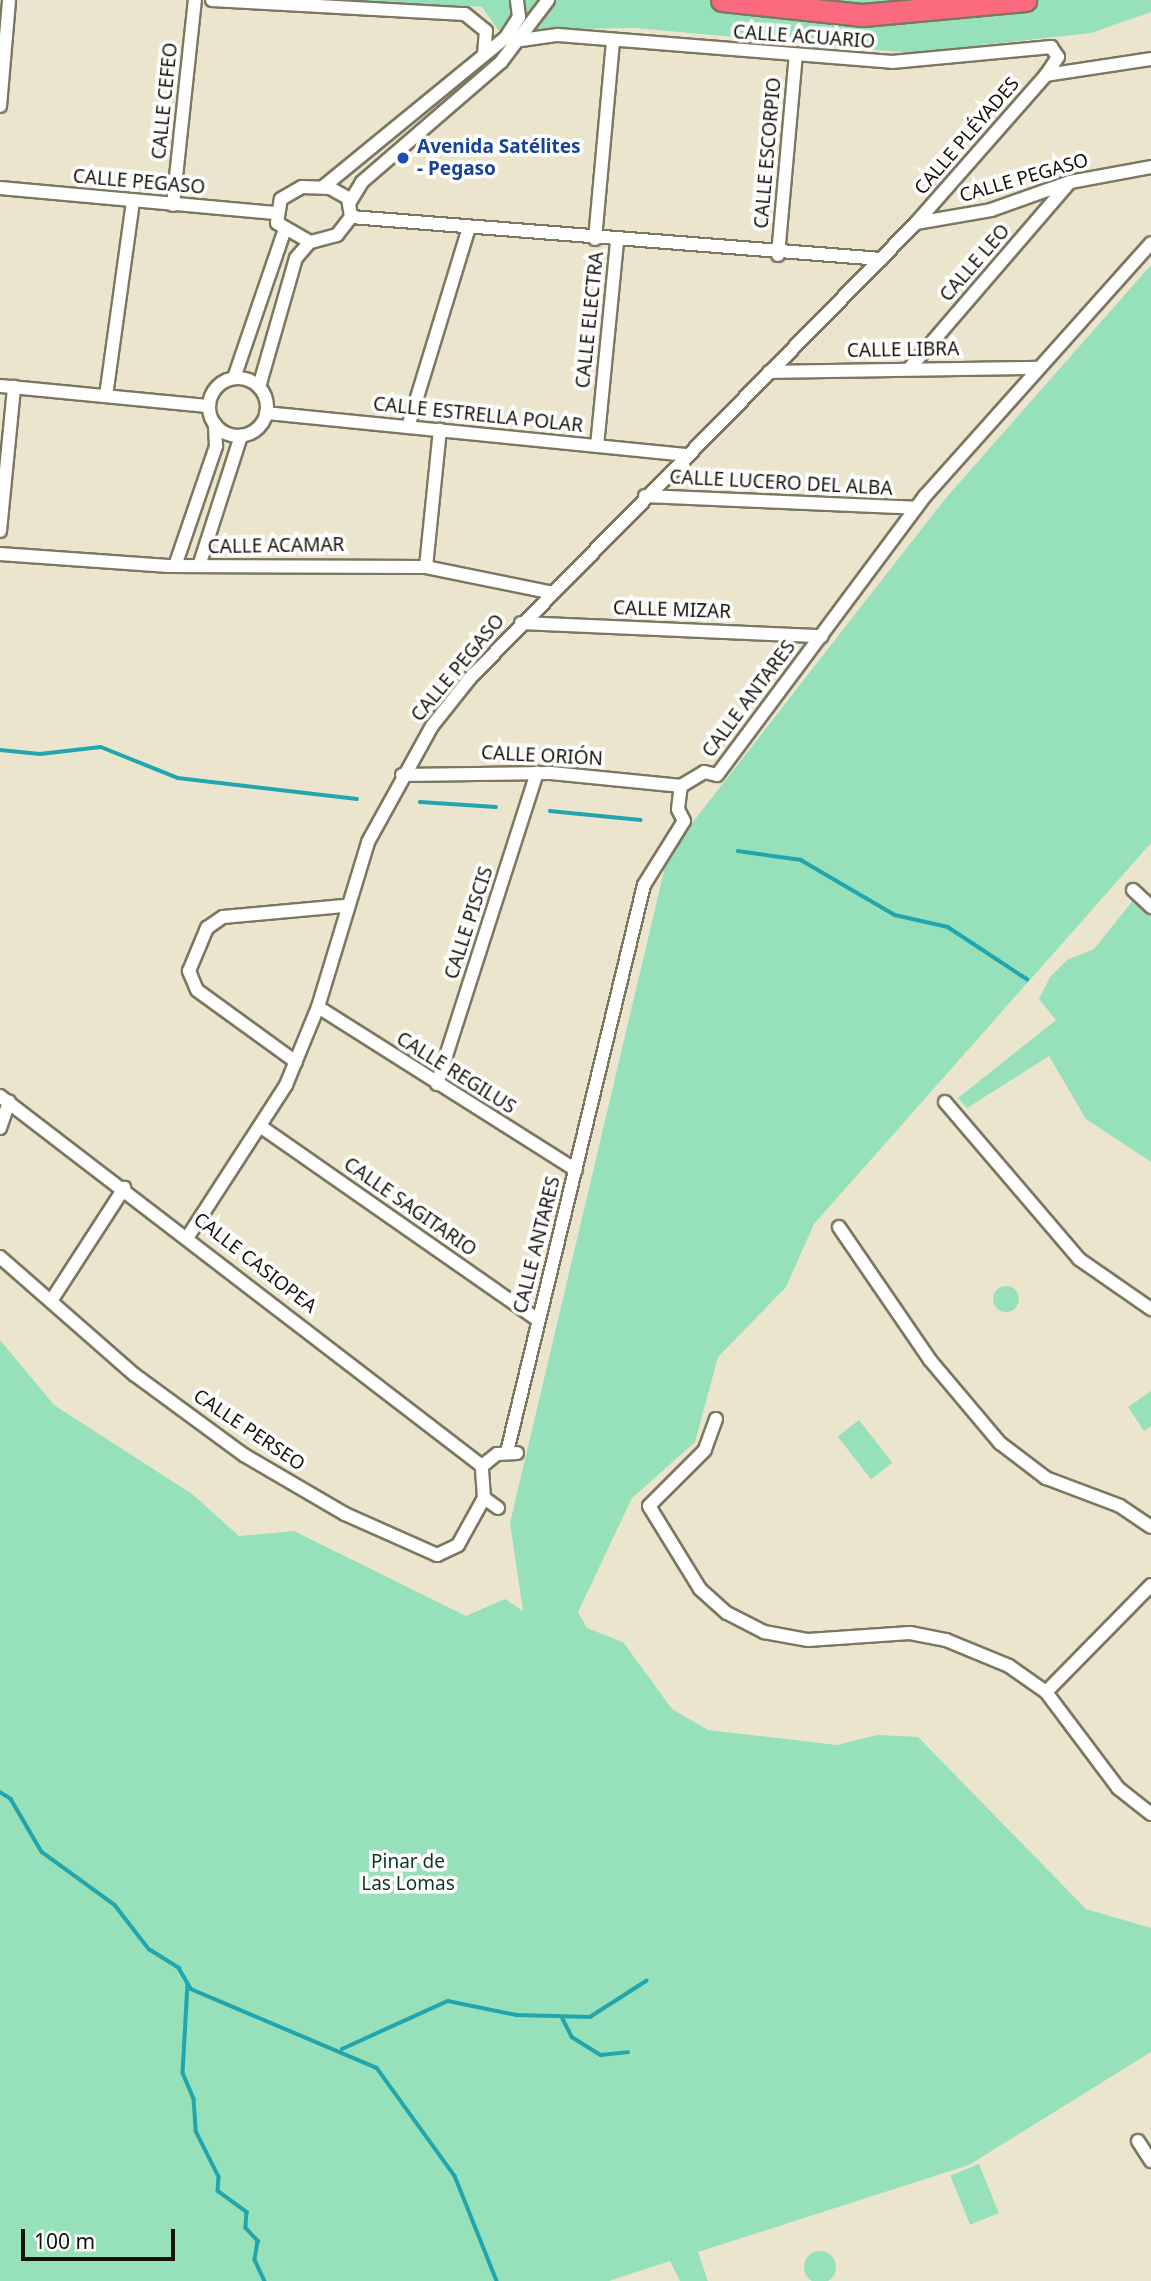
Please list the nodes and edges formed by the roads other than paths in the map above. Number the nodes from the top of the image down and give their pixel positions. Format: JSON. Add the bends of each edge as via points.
{"nodes":[{"id":1,"x":9,"y":0,"type":"edge"},
{"id":2,"x":195,"y":0,"type":"edge"},
{"id":3,"x":212,"y":0,"type":"edge"},
{"id":4,"x":517,"y":0,"type":"edge"},
{"id":5,"x":548,"y":0,"type":"edge"},
{"id":6,"x":722,"y":0,"type":"edge"},
{"id":7,"x":1025,"y":0,"type":"edge"},
{"id":8,"x":521,"y":40,"type":"junction"},
{"id":9,"x":613,"y":40,"type":"junction"},
{"id":10,"x":484,"y":55,"type":"junction"},
{"id":11,"x":796,"y":55,"type":"junction"},
{"id":12,"x":1151,"y":59,"type":"edge"},
{"id":13,"x":1046,"y":75,"type":"junction"},
{"id":14,"x":0,"y":106,"type":"edge"},
{"id":15,"x":1151,"y":167,"type":"edge"},
{"id":16,"x":1070,"y":182,"type":"junction"},
{"id":17,"x":323,"y":187,"type":"junction"},
{"id":18,"x":0,"y":188,"type":"edge"},
{"id":19,"x":133,"y":202,"type":"junction"},
{"id":20,"x":350,"y":202,"type":"junction"},
{"id":21,"x":173,"y":205,"type":"junction"},
{"id":22,"x":275,"y":213,"type":"junction"},
{"id":23,"x":351,"y":217,"type":"junction"},
{"id":24,"x":916,"y":223,"type":"junction"},
{"id":25,"x":469,"y":228,"type":"junction"},
{"id":26,"x":284,"y":232,"type":"junction"},
{"id":27,"x":595,"y":239,"type":"junction"},
{"id":28,"x":617,"y":241,"type":"junction"},
{"id":29,"x":310,"y":242,"type":"junction"},
{"id":30,"x":1151,"y":243,"type":"edge"},
{"id":31,"x":778,"y":255,"type":"junction"},
{"id":32,"x":881,"y":259,"type":"junction"},
{"id":33,"x":1037,"y":368,"type":"junction"},
{"id":34,"x":909,"y":369,"type":"junction"},
{"id":35,"x":769,"y":372,"type":"junction"},
{"id":36,"x":234,"y":378,"type":"junction"},
{"id":37,"x":0,"y":386,"type":"edge"},
{"id":38,"x":14,"y":387,"type":"junction"},
{"id":39,"x":258,"y":387,"type":"junction"},
{"id":40,"x":106,"y":396,"type":"junction"},
{"id":41,"x":209,"y":406,"type":"junction"},
{"id":42,"x":266,"y":413,"type":"junction"},
{"id":43,"x":214,"y":424,"type":"junction"},
{"id":44,"x":408,"y":427,"type":"junction"},
{"id":45,"x":440,"y":430,"type":"junction"},
{"id":46,"x":241,"y":436,"type":"junction"},
{"id":47,"x":597,"y":446,"type":"junction"},
{"id":48,"x":687,"y":455,"type":"junction"},
{"id":49,"x":645,"y":496,"type":"junction"},
{"id":50,"x":916,"y":508,"type":"junction"},
{"id":51,"x":0,"y":531,"type":"edge"},
{"id":52,"x":0,"y":554,"type":"edge"},
{"id":53,"x":175,"y":566,"type":"junction"},
{"id":54,"x":199,"y":566,"type":"junction"},
{"id":55,"x":426,"y":567,"type":"junction"},
{"id":56,"x":550,"y":592,"type":"junction"},
{"id":57,"x":521,"y":623,"type":"junction"},
{"id":58,"x":822,"y":636,"type":"junction"},
{"id":59,"x":537,"y":773,"type":"junction"},
{"id":60,"x":402,"y":775,"type":"junction"},
{"id":61,"x":681,"y":786,"type":"junction"},
{"id":62,"x":1133,"y":890,"type":"dead end"},
{"id":63,"x":344,"y":906,"type":"junction"},
{"id":64,"x":1151,"y":907,"type":"edge"},
{"id":65,"x":318,"y":1007,"type":"junction"},
{"id":66,"x":296,"y":1062,"type":"junction"},
{"id":67,"x":437,"y":1084,"type":"junction"},
{"id":68,"x":4,"y":1099,"type":"edge"},
{"id":69,"x":945,"y":1102,"type":"dead end"},
{"id":70,"x":260,"y":1126,"type":"junction"},
{"id":71,"x":0,"y":1128,"type":"edge"},
{"id":72,"x":576,"y":1170,"type":"junction"},
{"id":73,"x":124,"y":1188,"type":"junction"},
{"id":74,"x":839,"y":1227,"type":"dead end"},
{"id":75,"x":188,"y":1235,"type":"junction"},
{"id":76,"x":0,"y":1257,"type":"edge"},
{"id":77,"x":51,"y":1301,"type":"junction"},
{"id":78,"x":1151,"y":1309,"type":"edge"},
{"id":79,"x":538,"y":1320,"type":"junction"},
{"id":80,"x":716,"y":1419,"type":"dead end"},
{"id":81,"x":482,"y":1466,"type":"junction"},
{"id":82,"x":484,"y":1498,"type":"junction"},
{"id":83,"x":498,"y":1508,"type":"dead end"},
{"id":84,"x":1151,"y":1527,"type":"edge"},
{"id":85,"x":1151,"y":1585,"type":"edge"},
{"id":86,"x":1046,"y":1692,"type":"junction"},
{"id":87,"x":1151,"y":1814,"type":"edge"},
{"id":88,"x":1138,"y":2141,"type":"dead end"},
{"id":89,"x":1151,"y":2161,"type":"edge"}],
"edges":[{"from":1,"to":14,"type":"street"},
{"from":2,"to":21,"type":"street","name":"CALLE CEFEO"},
{"from":3,"to":10,"type":"street","via":[[465,14],[486,31]]},
{"from":4,"to":10,"type":"street","via":[[516,26]]},
{"from":5,"to":8,"type":"street"},
{"from":6,"to":7,"type":"highway","via":[[863,15]]},
{"from":8,"to":9,"type":"street","name":"CALLE ACUARIO","via":[[558,35]]},
{"from":8,"to":20,"type":"street","via":[[362,181]]},
{"from":9,"to":11,"type":"street","name":"CALLE ACUARIO"},
{"from":9,"to":27,"type":"street"},
{"from":10,"to":17,"type":"street"},
{"from":11,"to":13,"type":"street","name":"CALLE ACUARIO","via":[[926,61],[1040,46],[1058,57]]},
{"from":11,"to":31,"type":"street","name":"CALLE ESCORPIO"},
{"from":12,"to":13,"type":"street"},
{"from":13,"to":24,"type":"street","name":"CALLE PLÉYADES"},
{"from":15,"to":16,"type":"street","name":"CALLE PEGASO"},
{"from":16,"to":24,"type":"street","name":"CALLE PEGASO","via":[[991,211]]},
{"from":16,"to":34,"type":"street","name":"CALLE LEO"},
{"from":17,"to":20,"type":"street"},
{"from":17,"to":22,"type":"street","via":[[290,191]]},
{"from":18,"to":19,"type":"street","name":"CALLE PEGASO"},
{"from":19,"to":21,"type":"street","name":"CALLE PEGASO"},
{"from":19,"to":40,"type":"street"},
{"from":20,"to":23,"type":"street"},
{"from":21,"to":22,"type":"street","name":"CALLE PEGASO"},
{"from":22,"to":26,"type":"street"},
{"from":23,"to":25,"type":"street"},
{"from":23,"to":29,"type":"street","via":[[337,235]]},
{"from":24,"to":32,"type":"street","name":"CALLE PEGASO"},
{"from":25,"to":27,"type":"street"},
{"from":25,"to":44,"type":"street"},
{"from":26,"to":29,"type":"street"},
{"from":26,"to":36,"type":"street"},
{"from":27,"to":28,"type":"street"},
{"from":28,"to":31,"type":"street"},
{"from":28,"to":47,"type":"street","name":"CALLE ELECTRA"},
{"from":29,"to":39,"type":"street","via":[[296,258]]},
{"from":30,"to":33,"type":"street","name":"CALLE ANTARES"},
{"from":31,"to":32,"type":"street"},
{"from":32,"to":35,"type":"street","name":"CALLE PEGASO"},
{"from":33,"to":34,"type":"street","name":"CALLE LIBRA"},
{"from":33,"to":50,"type":"street","name":"CALLE ANTARES"},
{"from":34,"to":35,"type":"street","name":"CALLE LIBRA"},
{"from":35,"to":48,"type":"street","name":"CALLE PEGASO"},
{"from":36,"to":39,"type":"street"},
{"from":36,"to":41,"type":"street","via":[[214,390]]},
{"from":37,"to":38,"type":"street"},
{"from":38,"to":40,"type":"street"},
{"from":38,"to":51,"type":"street"},
{"from":39,"to":42,"type":"street"},
{"from":40,"to":41,"type":"street"},
{"from":41,"to":43,"type":"street"},
{"from":42,"to":44,"type":"street","name":"CALLE ESTRELLA POLAR"},
{"from":42,"to":46,"type":"street","via":[[261,425]]},
{"from":43,"to":46,"type":"street"},
{"from":43,"to":53,"type":"street","via":[[216,446]]},
{"from":44,"to":45,"type":"street","name":"CALLE ESTRELLA POLAR"},
{"from":45,"to":47,"type":"street","name":"CALLE ESTRELLA POLAR"},
{"from":45,"to":55,"type":"street"},
{"from":46,"to":54,"type":"street"},
{"from":47,"to":48,"type":"street","name":"CALLE ESTRELLA POLAR"},
{"from":48,"to":49,"type":"street","name":"CALLE PEGASO"},
{"from":49,"to":50,"type":"street","name":"CALLE LUCERO DEL ALBA"},
{"from":49,"to":56,"type":"street","name":"CALLE PEGASO"},
{"from":50,"to":58,"type":"street","name":"CALLE ANTARES"},
{"from":52,"to":53,"type":"street","name":"CALLE ACAMAR"},
{"from":53,"to":54,"type":"street","name":"CALLE ACAMAR"},
{"from":54,"to":55,"type":"street","name":"CALLE ACAMAR"},
{"from":55,"to":56,"type":"street","name":"CALLE ACAMAR"},
{"from":56,"to":57,"type":"street","name":"CALLE PEGASO"},
{"from":57,"to":58,"type":"street","name":"CALLE MIZAR"},
{"from":57,"to":60,"type":"street","name":"CALLE PEGASO","via":[[432,726]]},
{"from":58,"to":61,"type":"street","name":"CALLE ANTARES","via":[[717,775],[704,772]]},
{"from":59,"to":60,"type":"street","name":"CALLE ORIÓN"},
{"from":59,"to":61,"type":"street","name":"CALLE ORIÓN"},
{"from":59,"to":67,"type":"street","name":"CALLE PISCIS"},
{"from":60,"to":63,"type":"street","name":"CALLE PEGASO"},
{"from":61,"to":72,"type":"street","name":"CALLE ANTARES","via":[[678,809],[684,821],[644,885]]},
{"from":62,"to":64,"type":"street"},
{"from":63,"to":65,"type":"street","name":"CALLE PEGASO"},
{"from":63,"to":66,"type":"street","via":[[223,917],[207,928],[189,971],[197,990]]},
{"from":65,"to":66,"type":"street","name":"CALLE PEGASO"},
{"from":65,"to":67,"type":"street","name":"CALLE REGILUS"},
{"from":66,"to":70,"type":"street","name":"CALLE PEGASO"},
{"from":67,"to":72,"type":"street","name":"CALLE REGILUS"},
{"from":68,"to":71,"type":"street"},
{"from":68,"to":73,"type":"street","name":"CALLE CASIOPEA"},
{"from":69,"to":78,"type":"street","via":[[1069,1250]]},
{"from":70,"to":75,"type":"street","name":"CALLE PEGASO"},
{"from":70,"to":79,"type":"street","name":"CALLE SAGITARIO"},
{"from":72,"to":79,"type":"street","name":"CALLE ANTARES"},
{"from":73,"to":75,"type":"street","name":"CALLE CASIOPEA"},
{"from":73,"to":77,"type":"street"},
{"from":74,"to":84,"type":"street","via":[[930,1360],[1000,1443],[1046,1478],[1120,1506]]},
{"from":75,"to":81,"type":"street","name":"CALLE CASIOPEA"},
{"from":76,"to":77,"type":"street","name":"CALLE PERSEO"},
{"from":77,"to":82,"type":"street","name":"CALLE PERSEO","via":[[135,1375],[244,1455],[423,1552],[449,1553]]},
{"from":79,"to":81,"type":"street","name":"CALLE ANTARES","via":[[512,1453]]},
{"from":80,"to":86,"type":"street","via":[[705,1450],[649,1506],[700,1588],[764,1632],[808,1640],[898,1633],[946,1640],[1009,1665]]},
{"from":81,"to":82,"type":"street"},
{"from":82,"to":83,"type":"street"},
{"from":85,"to":86,"type":"street"},
{"from":86,"to":87,"type":"street","via":[[1118,1788]]},
{"from":88,"to":89,"type":"street"}]}
